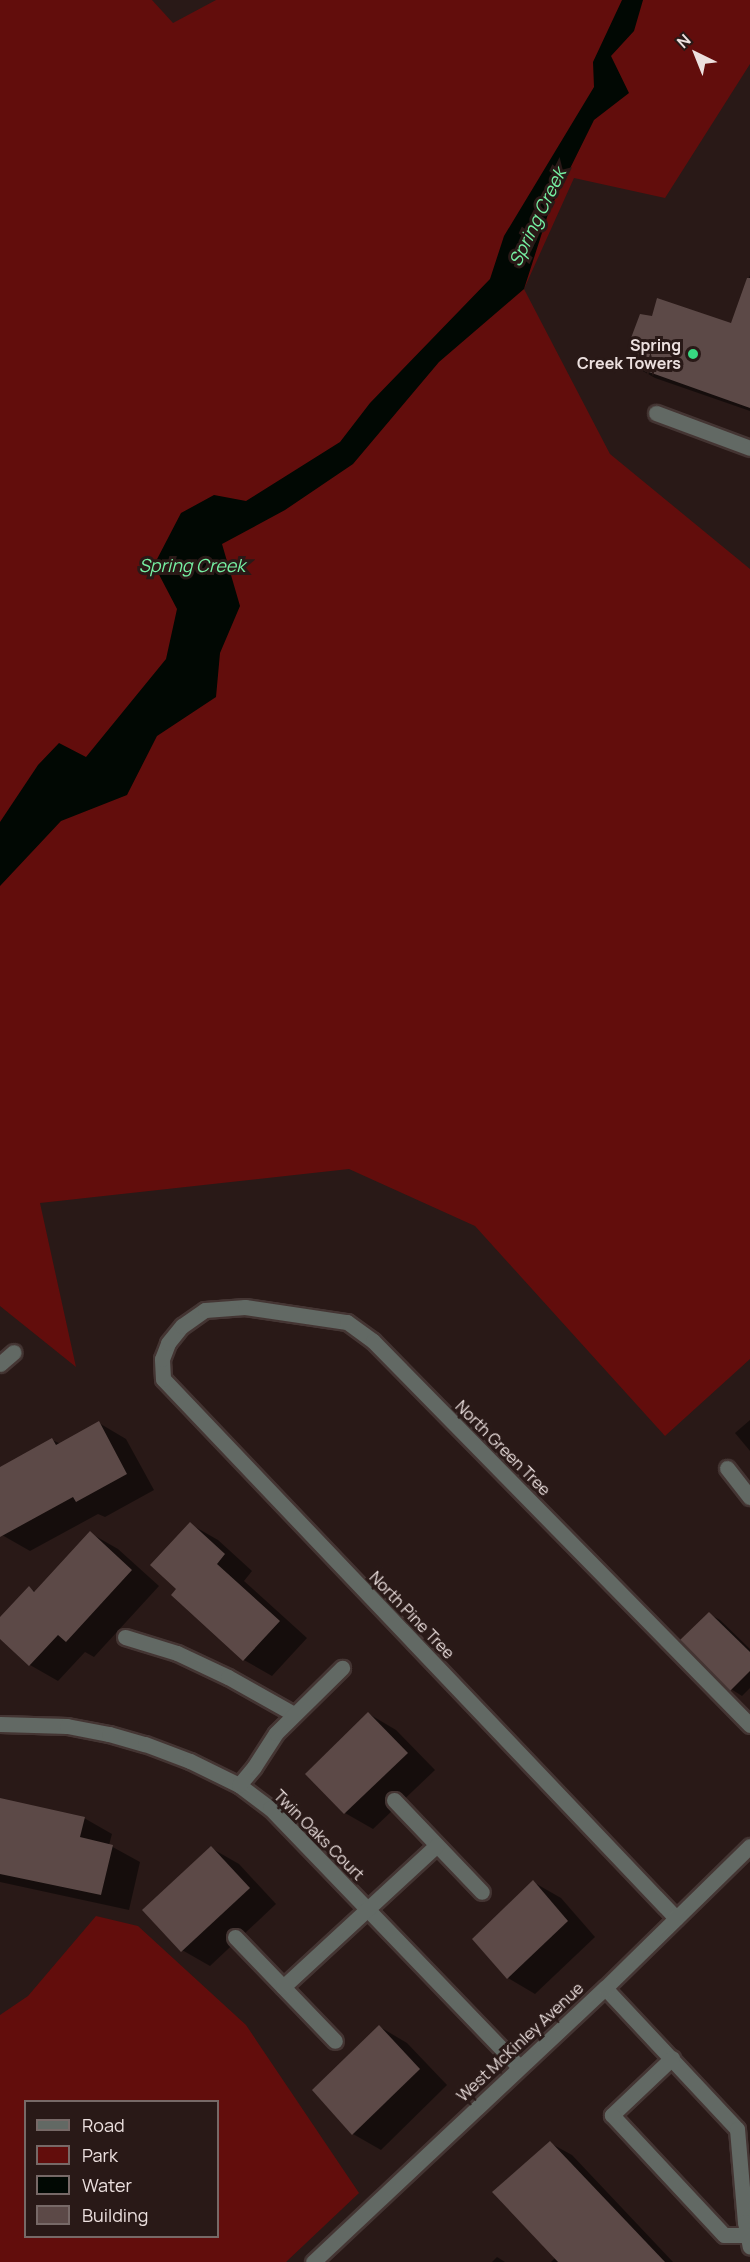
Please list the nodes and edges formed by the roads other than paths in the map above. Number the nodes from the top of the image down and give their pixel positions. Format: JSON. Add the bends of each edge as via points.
{"nodes":[{"id":1,"x":656,"y":413,"type":"dead end"},
{"id":2,"x":750,"y":448,"type":"edge"},
{"id":3,"x":182,"y":1326,"type":"joint"},
{"id":4,"x":14,"y":1352,"type":"dead end"},
{"id":5,"x":0,"y":1364,"type":"edge"},
{"id":6,"x":727,"y":1468,"type":"dead end"},
{"id":7,"x":750,"y":1497,"type":"edge"},
{"id":8,"x":125,"y":1637,"type":"dead end"},
{"id":9,"x":342,"y":1668,"type":"dead end"},
{"id":10,"x":294,"y":1714,"type":"junction"},
{"id":11,"x":0,"y":1724,"type":"edge"},
{"id":12,"x":750,"y":1725,"type":"edge"},
{"id":13,"x":239,"y":1785,"type":"junction"},
{"id":14,"x":394,"y":1800,"type":"dead end"},
{"id":15,"x":436,"y":1845,"type":"junction"},
{"id":16,"x":750,"y":1846,"type":"edge"},
{"id":17,"x":482,"y":1892,"type":"dead end"},
{"id":18,"x":367,"y":1909,"type":"junction"},
{"id":19,"x":676,"y":1918,"type":"junction"},
{"id":20,"x":235,"y":1936,"type":"dead end"},
{"id":21,"x":283,"y":1987,"type":"junction"},
{"id":22,"x":605,"y":1988,"type":"junction"},
{"id":23,"x":335,"y":2041,"type":"dead end"},
{"id":24,"x":672,"y":2058,"type":"junction"},
{"id":25,"x":518,"y":2066,"type":"junction"},
{"id":26,"x":749,"y":2241,"type":"edge"},
{"id":27,"x":313,"y":2262,"type":"edge"}],
"edges":[{"from":1,"to":2,"type":"street"},
{"from":3,"to":12,"type":"street","name":"North Green Tree","via":[[205,1310],[245,1307],[347,1322],[373,1341]]},
{"from":3,"to":19,"type":"street","name":"North Pine Tree","via":[[168,1343],[162,1359],[163,1379]]},
{"from":4,"to":5,"type":"street"},
{"from":6,"to":7,"type":"street"},
{"from":8,"to":10,"type":"street","via":[[177,1653]]},
{"from":9,"to":10,"type":"street"},
{"from":10,"to":13,"type":"street"},
{"from":11,"to":13,"type":"street","name":"Twin Oaks Court","via":[[67,1726],[109,1734],[154,1747]]},
{"from":13,"to":18,"type":"street","name":"Twin Oaks Court","via":[[270,1808]]},
{"from":14,"to":15,"type":"street"},
{"from":15,"to":17,"type":"street"},
{"from":15,"to":18,"type":"street"},
{"from":16,"to":19,"type":"street","name":"West McKinley Avenue"},
{"from":18,"to":21,"type":"street"},
{"from":18,"to":25,"type":"street","name":"Twin Oaks Court"},
{"from":19,"to":22,"type":"street","name":"West McKinley Avenue"},
{"from":20,"to":21,"type":"street"},
{"from":21,"to":23,"type":"street"},
{"from":22,"to":24,"type":"street"},
{"from":22,"to":25,"type":"street","name":"West McKinley Avenue"},
{"from":24,"to":26,"type":"street","via":[[737,2129]]},
{"from":24,"to":26,"type":"street","via":[[612,2115],[724,2235]]},
{"from":25,"to":27,"type":"street","name":"West McKinley Avenue"}]}
